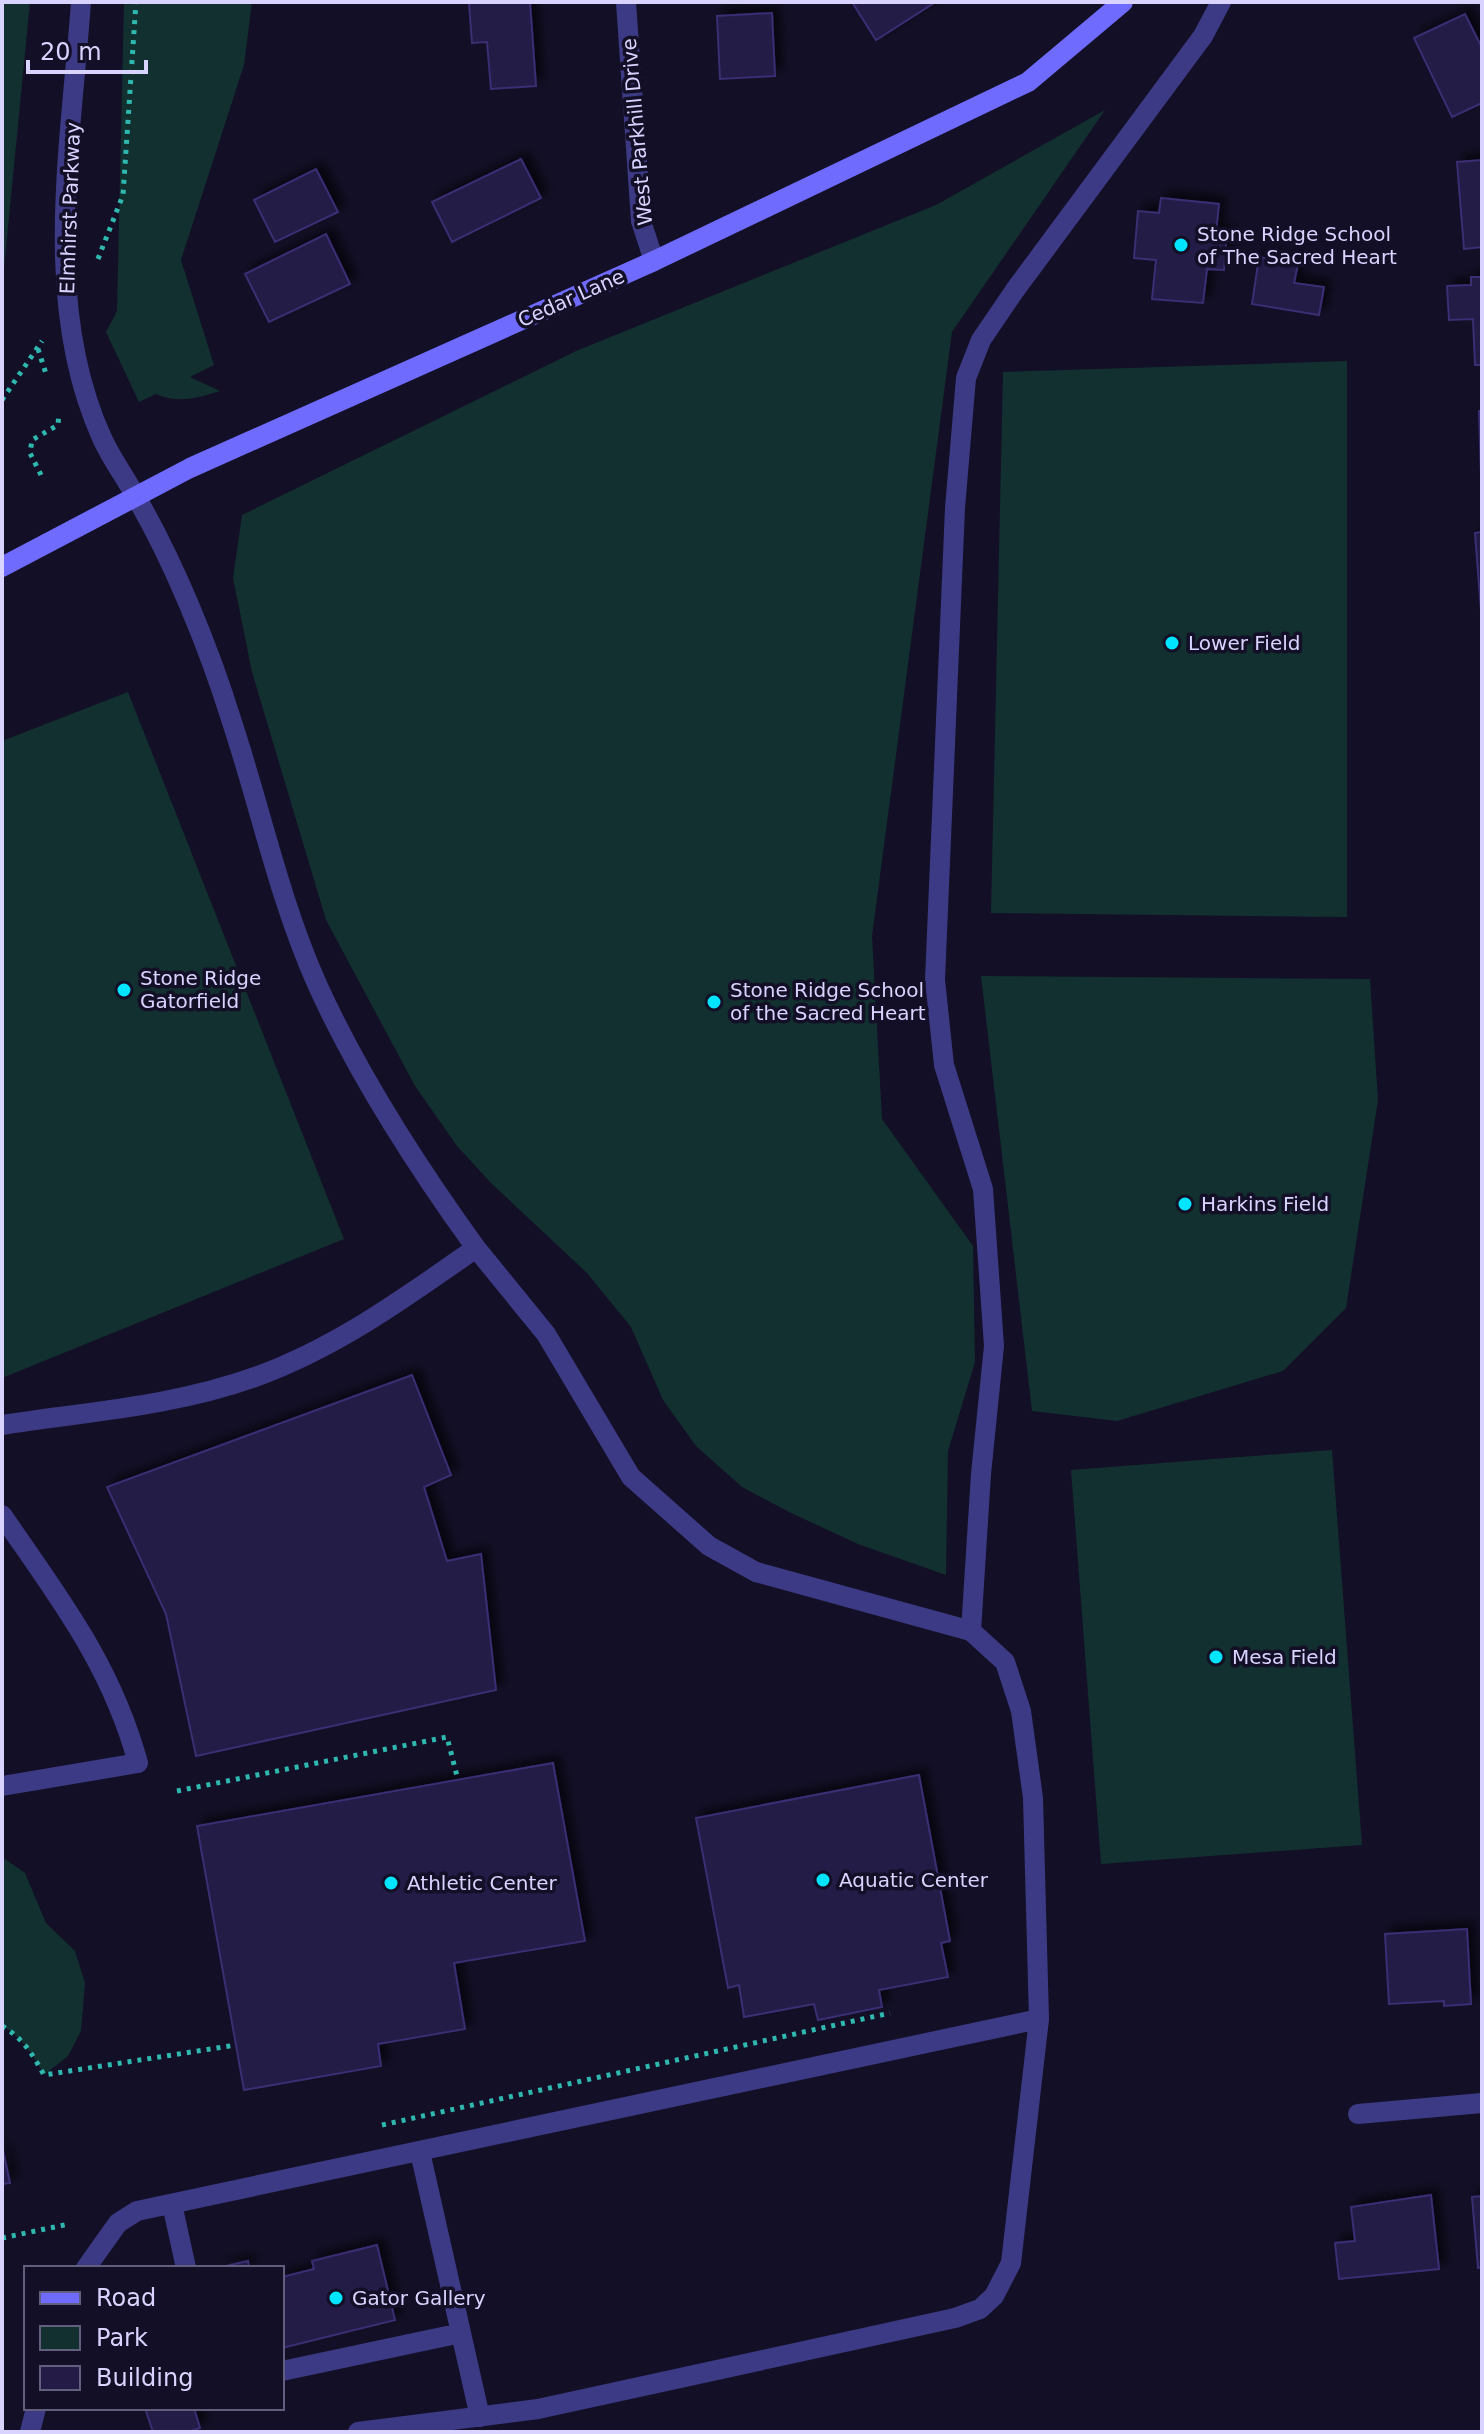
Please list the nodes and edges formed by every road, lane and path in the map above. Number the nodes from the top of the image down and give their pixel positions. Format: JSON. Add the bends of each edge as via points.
{"nodes":[{"id":1,"x":81,"y":2,"type":"edge"},
{"id":2,"x":136,"y":2,"type":"edge"},
{"id":3,"x":626,"y":2,"type":"edge"},
{"id":4,"x":1123,"y":2,"type":"edge"},
{"id":5,"x":1221,"y":2,"type":"edge"},
{"id":6,"x":98,"y":259,"type":"dead end"},
{"id":7,"x":654,"y":261,"type":"junction"},
{"id":8,"x":51,"y":387,"type":"dead end"},
{"id":9,"x":2,"y":400,"type":"edge"},
{"id":10,"x":59,"y":409,"type":"dead end"},
{"id":11,"x":41,"y":475,"type":"dead end"},
{"id":12,"x":136,"y":497,"type":"junction"},
{"id":13,"x":2,"y":567,"type":"edge"},
{"id":14,"x":476,"y":1248,"type":"junction"},
{"id":15,"x":2,"y":1425,"type":"edge"},
{"id":16,"x":2,"y":1515,"type":"edge"},
{"id":17,"x":971,"y":1631,"type":"junction"},
{"id":18,"x":458,"y":1780,"type":"dead end"},
{"id":19,"x":2,"y":1786,"type":"edge"},
{"id":20,"x":177,"y":1791,"type":"dead end"},
{"id":21,"x":890,"y":2013,"type":"dead end"},
{"id":22,"x":1039,"y":2019,"type":"junction"},
{"id":23,"x":2,"y":2026,"type":"edge"},
{"id":24,"x":236,"y":2045,"type":"dead end"},
{"id":25,"x":1482,"y":2103,"type":"edge"},
{"id":26,"x":1358,"y":2114,"type":"dead end"},
{"id":27,"x":376,"y":2126,"type":"dead end"},
{"id":28,"x":420,"y":2152,"type":"junction"},
{"id":29,"x":172,"y":2204,"type":"junction"},
{"id":30,"x":69,"y":2224,"type":"dead end"},
{"id":31,"x":2,"y":2238,"type":"edge"},
{"id":32,"x":87,"y":2266,"type":"edge"},
{"id":33,"x":186,"y":2266,"type":"edge"},
{"id":34,"x":461,"y":2333,"type":"junction"},
{"id":35,"x":284,"y":2371,"type":"edge"},
{"id":36,"x":36,"y":2410,"type":"edge"},
{"id":37,"x":480,"y":2417,"type":"junction"},
{"id":38,"x":30,"y":2432,"type":"edge"},
{"id":39,"x":358,"y":2432,"type":"edge"}],
"edges":[{"from":1,"to":12,"type":"street","name":"Elmhirst Parkway","via":[[67,192],[67,305],[102,438]]},
{"from":2,"to":6,"type":"path","via":[[123,195]]},
{"from":3,"to":7,"type":"street","name":"West Parkhill Drive","via":[[641,221]]},
{"from":4,"to":7,"type":"street","name":"Cedar Lane","via":[[1028,82]]},
{"from":5,"to":17,"type":"street","via":[[1203,36],[989,327],[966,378],[952,570],[935,980],[944,1065],[983,1189],[994,1346]]},
{"from":7,"to":12,"type":"street","name":"Cedar Lane","via":[[190,468]]},
{"from":8,"to":9,"type":"path","via":[[37,348]]},
{"from":10,"to":11,"type":"path","via":[[58,425],[32,440],[30,453]]},
{"from":12,"to":13,"type":"street","name":"Cedar Lane"},
{"from":12,"to":14,"type":"street","name":"Elmhirst Parkway","via":[[159,538],[231,717],[259,817],[317,983],[408,1151]]},
{"from":14,"to":15,"type":"street","via":[[342,1337],[253,1378],[199,1393]]},
{"from":14,"to":17,"type":"street","name":"Elmhirst Parkway","via":[[546,1334],[631,1477],[709,1546],[756,1572]]},
{"from":16,"to":19,"type":"street","via":[[95,1653],[115,1690],[138,1763]]},
{"from":17,"to":22,"type":"street","via":[[1005,1662],[1021,1711],[1038,1876]]},
{"from":18,"to":20,"type":"path","via":[[447,1737]]},
{"from":21,"to":27,"type":"path"},
{"from":22,"to":28,"type":"street"},
{"from":22,"to":37,"type":"street","via":[[1016,2239],[1003,2282],[980,2309],[615,2392]]},
{"from":23,"to":24,"type":"path","via":[[31,2051],[44,2075]]},
{"from":25,"to":26,"type":"street"},
{"from":28,"to":29,"type":"street"},
{"from":28,"to":34,"type":"street"},
{"from":29,"to":32,"type":"street","via":[[137,2211],[118,2223]]},
{"from":29,"to":33,"type":"street"},
{"from":30,"to":31,"type":"path"},
{"from":34,"to":35,"type":"street"},
{"from":34,"to":37,"type":"street"},
{"from":36,"to":38,"type":"street"},
{"from":37,"to":39,"type":"street"}]}
